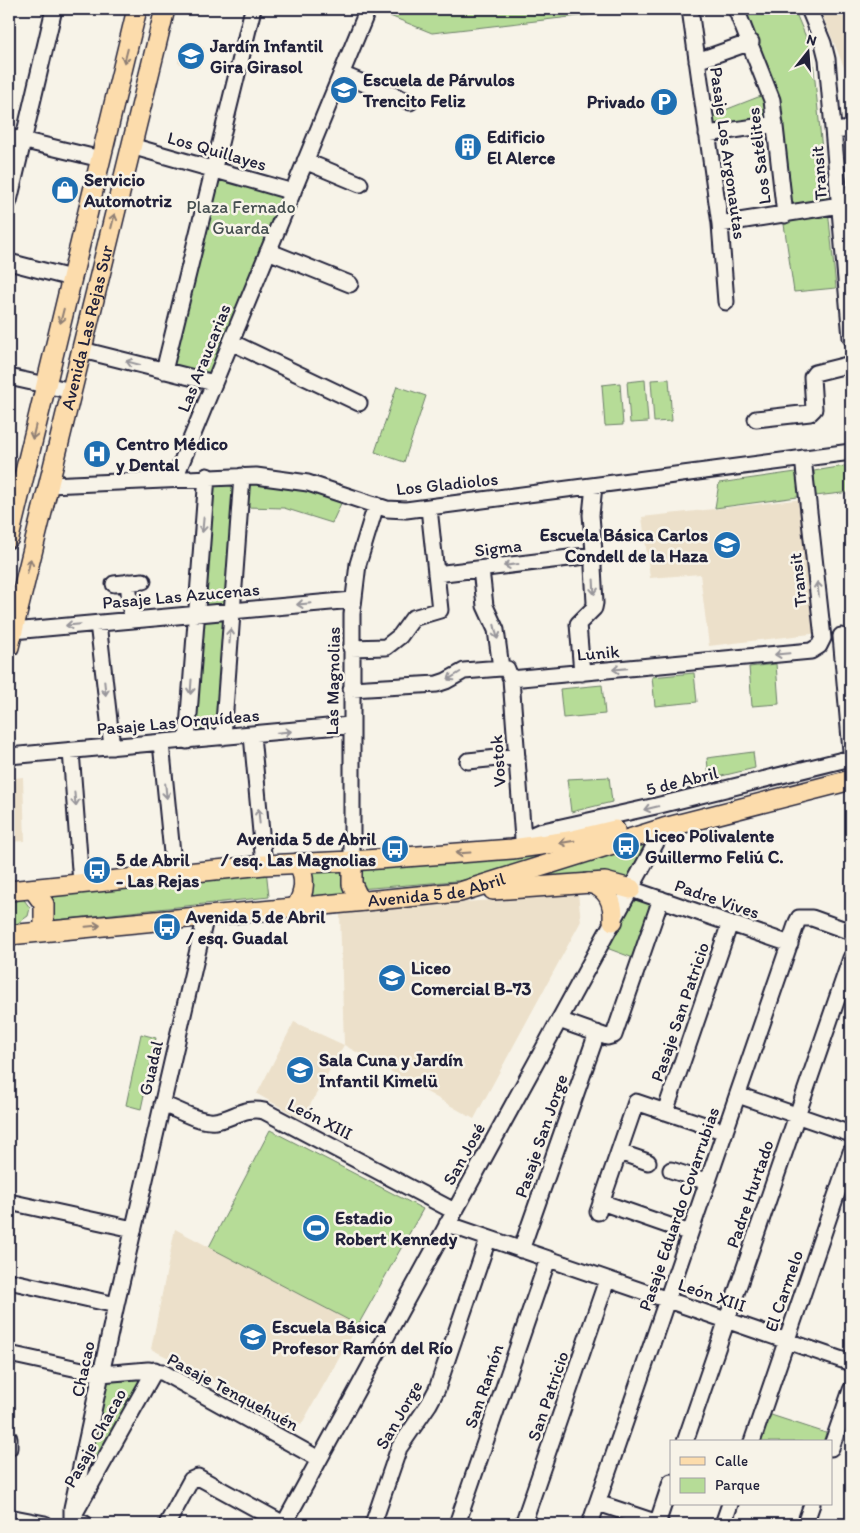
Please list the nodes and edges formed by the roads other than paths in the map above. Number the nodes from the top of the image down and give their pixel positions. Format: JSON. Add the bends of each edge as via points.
{"nodes":[{"id":1,"x":54,"y":9,"type":"edge"},
{"id":2,"x":137,"y":9,"type":"edge"},
{"id":3,"x":165,"y":9,"type":"edge"},
{"id":4,"x":252,"y":9,"type":"edge"},
{"id":5,"x":368,"y":9,"type":"edge"},
{"id":6,"x":690,"y":9,"type":"edge"},
{"id":7,"x":736,"y":9,"type":"edge"},
{"id":8,"x":809,"y":9,"type":"edge"},
{"id":9,"x":751,"y":42,"type":"junction"},
{"id":10,"x":697,"y":61,"type":"junction"},
{"id":11,"x":341,"y":74,"type":"junction"},
{"id":12,"x":410,"y":102,"type":"dead end"},
{"id":13,"x":775,"y":124,"type":"junction"},
{"id":14,"x":851,"y":129,"type":"edge"},
{"id":15,"x":834,"y":131,"type":"junction"},
{"id":16,"x":706,"y":134,"type":"junction"},
{"id":17,"x":16,"y":139,"type":"edge"},
{"id":18,"x":132,"y":146,"type":"junction"},
{"id":19,"x":100,"y":159,"type":"junction"},
{"id":20,"x":305,"y":161,"type":"junction"},
{"id":21,"x":215,"y":169,"type":"junction"},
{"id":22,"x":360,"y":184,"type":"dead end"},
{"id":23,"x":293,"y":192,"type":"junction"},
{"id":24,"x":9,"y":201,"type":"edge"},
{"id":25,"x":840,"y":205,"type":"junction"},
{"id":26,"x":785,"y":215,"type":"junction"},
{"id":27,"x":720,"y":224,"type":"junction"},
{"id":28,"x":268,"y":251,"type":"junction"},
{"id":29,"x":9,"y":262,"type":"edge"},
{"id":30,"x":71,"y":278,"type":"junction"},
{"id":31,"x":350,"y":284,"type":"dead end"},
{"id":32,"x":849,"y":285,"type":"edge"},
{"id":33,"x":726,"y":302,"type":"dead end"},
{"id":34,"x":851,"y":338,"type":"edge"},
{"id":35,"x":231,"y":342,"type":"junction"},
{"id":36,"x":82,"y":350,"type":"junction"},
{"id":37,"x":851,"y":364,"type":"edge"},
{"id":38,"x":164,"y":371,"type":"junction"},
{"id":39,"x":9,"y":377,"type":"edge"},
{"id":40,"x":214,"y":384,"type":"junction"},
{"id":41,"x":44,"y":385,"type":"junction"},
{"id":42,"x":72,"y":391,"type":"junction"},
{"id":43,"x":359,"y":403,"type":"dead end"},
{"id":44,"x":756,"y":419,"type":"dead end"},
{"id":45,"x":851,"y":452,"type":"edge"},
{"id":46,"x":803,"y":458,"type":"junction"},
{"id":47,"x":207,"y":476,"type":"junction"},
{"id":48,"x":242,"y":476,"type":"junction"},
{"id":49,"x":174,"y":478,"type":"junction"},
{"id":50,"x":49,"y":485,"type":"junction"},
{"id":51,"x":594,"y":486,"type":"junction"},
{"id":52,"x":14,"y":490,"type":"edge"},
{"id":53,"x":376,"y":505,"type":"junction"},
{"id":54,"x":429,"y":508,"type":"junction"},
{"id":55,"x":9,"y":538,"type":"edge"},
{"id":56,"x":594,"y":555,"type":"junction"},
{"id":57,"x":481,"y":569,"type":"junction"},
{"id":58,"x":436,"y":574,"type":"junction"},
{"id":59,"x":128,"y":582,"type":"dead end"},
{"id":60,"x":353,"y":600,"type":"junction"},
{"id":61,"x":232,"y":611,"type":"junction"},
{"id":62,"x":196,"y":614,"type":"junction"},
{"id":63,"x":132,"y":620,"type":"junction"},
{"id":64,"x":98,"y":623,"type":"junction"},
{"id":65,"x":846,"y":635,"type":"edge"},
{"id":66,"x":823,"y":638,"type":"junction"},
{"id":67,"x":11,"y":639,"type":"edge"},
{"id":68,"x":351,"y":648,"type":"junction"},
{"id":69,"x":582,"y":673,"type":"junction"},
{"id":70,"x":506,"y":674,"type":"junction"},
{"id":71,"x":351,"y":689,"type":"junction"},
{"id":72,"x":350,"y":725,"type":"junction"},
{"id":73,"x":252,"y":735,"type":"junction"},
{"id":74,"x":223,"y":737,"type":"junction"},
{"id":75,"x":187,"y":740,"type":"junction"},
{"id":76,"x":161,"y":743,"type":"junction"},
{"id":77,"x":112,"y":747,"type":"junction"},
{"id":78,"x":71,"y":751,"type":"junction"},
{"id":79,"x":851,"y":751,"type":"edge"},
{"id":80,"x":9,"y":756,"type":"edge"},
{"id":81,"x":516,"y":756,"type":"junction"},
{"id":82,"x":851,"y":758,"type":"edge"},
{"id":83,"x":468,"y":760,"type":"dead end"},
{"id":84,"x":851,"y":769,"type":"edge"},
{"id":85,"x":851,"y":780,"type":"edge"},
{"id":86,"x":664,"y":828,"type":"junction"},
{"id":87,"x":517,"y":844,"type":"junction"},
{"id":88,"x":352,"y":861,"type":"junction"},
{"id":89,"x":298,"y":862,"type":"junction"},
{"id":90,"x":264,"y":864,"type":"junction"},
{"id":91,"x":174,"y":873,"type":"junction"},
{"id":92,"x":82,"y":883,"type":"junction"},
{"id":93,"x":588,"y":883,"type":"junction"},
{"id":94,"x":33,"y":889,"type":"junction"},
{"id":95,"x":631,"y":889,"type":"junction"},
{"id":96,"x":9,"y":891,"type":"edge"},
{"id":97,"x":460,"y":892,"type":"junction"},
{"id":98,"x":661,"y":899,"type":"junction"},
{"id":99,"x":360,"y":901,"type":"junction"},
{"id":100,"x":296,"y":907,"type":"junction"},
{"id":101,"x":206,"y":915,"type":"junction"},
{"id":102,"x":612,"y":921,"type":"junction"},
{"id":103,"x":730,"y":923,"type":"junction"},
{"id":104,"x":44,"y":930,"type":"junction"},
{"id":105,"x":851,"y":932,"type":"edge"},
{"id":106,"x":9,"y":935,"type":"edge"},
{"id":107,"x":790,"y":944,"type":"junction"},
{"id":108,"x":851,"y":958,"type":"edge"},
{"id":109,"x":559,"y":1020,"type":"junction"},
{"id":110,"x":597,"y":1033,"type":"junction"},
{"id":111,"x":738,"y":1095,"type":"junction"},
{"id":112,"x":162,"y":1104,"type":"junction"},
{"id":113,"x":665,"y":1112,"type":"junction"},
{"id":114,"x":797,"y":1116,"type":"junction"},
{"id":115,"x":725,"y":1132,"type":"junction"},
{"id":116,"x":851,"y":1134,"type":"edge"},
{"id":117,"x":619,"y":1152,"type":"junction"},
{"id":118,"x":851,"y":1152,"type":"edge"},
{"id":119,"x":648,"y":1162,"type":"dead end"},
{"id":120,"x":671,"y":1170,"type":"dead end"},
{"id":121,"x":708,"y":1182,"type":"junction"},
{"id":122,"x":9,"y":1202,"type":"edge"},
{"id":123,"x":454,"y":1210,"type":"junction"},
{"id":124,"x":447,"y":1224,"type":"junction"},
{"id":125,"x":133,"y":1229,"type":"junction"},
{"id":126,"x":690,"y":1233,"type":"junction"},
{"id":127,"x":488,"y":1239,"type":"junction"},
{"id":128,"x":521,"y":1250,"type":"junction"},
{"id":129,"x":548,"y":1259,"type":"junction"},
{"id":130,"x":607,"y":1280,"type":"junction"},
{"id":131,"x":9,"y":1281,"type":"edge"},
{"id":132,"x":667,"y":1300,"type":"junction"},
{"id":133,"x":116,"y":1305,"type":"junction"},
{"id":134,"x":727,"y":1320,"type":"junction"},
{"id":135,"x":786,"y":1341,"type":"junction"},
{"id":136,"x":9,"y":1354,"type":"edge"},
{"id":137,"x":851,"y":1363,"type":"edge"},
{"id":138,"x":155,"y":1370,"type":"junction"},
{"id":139,"x":101,"y":1374,"type":"junction"},
{"id":140,"x":851,"y":1390,"type":"edge"},
{"id":141,"x":686,"y":1440,"type":"edge"},
{"id":142,"x":753,"y":1440,"type":"edge"},
{"id":143,"x":832,"y":1445,"type":"edge"},
{"id":144,"x":319,"y":1459,"type":"junction"},
{"id":145,"x":670,"y":1485,"type":"edge"},
{"id":146,"x":598,"y":1503,"type":"junction"},
{"id":147,"x":729,"y":1506,"type":"edge"},
{"id":148,"x":811,"y":1506,"type":"edge"},
{"id":149,"x":9,"y":1517,"type":"edge"},
{"id":150,"x":75,"y":1522,"type":"edge"},
{"id":151,"x":45,"y":1524,"type":"edge"},
{"id":152,"x":167,"y":1524,"type":"edge"},
{"id":153,"x":284,"y":1524,"type":"edge"},
{"id":154,"x":373,"y":1524,"type":"edge"},
{"id":155,"x":457,"y":1524,"type":"edge"},
{"id":156,"x":523,"y":1524,"type":"edge"},
{"id":157,"x":590,"y":1524,"type":"edge"},
{"id":158,"x":658,"y":1524,"type":"edge"},
{"id":159,"x":723,"y":1524,"type":"edge"},
{"id":160,"x":805,"y":1524,"type":"edge"}],
"edges":[{"from":1,"to":17,"type":"street"},
{"from":2,"to":19,"type":"main road","name":"Avenida Las Rejas Sur","one_way":true},
{"from":3,"to":18,"type":"main road","name":"Avenida Las Rejas Sur"},
{"from":4,"to":21,"type":"street","name":"Las Araucarias"},
{"from":5,"to":11,"type":"street","name":"Las Araucarias"},
{"from":6,"to":10,"type":"street","name":"Pasaje Los Argonautas"},
{"from":7,"to":9,"type":"street","name":"Los Satélites"},
{"from":8,"to":15,"type":"street","name":"Transit","via":[[826,52]]},
{"from":9,"to":10,"type":"street"},
{"from":9,"to":13,"type":"street","name":"Los Satélites","via":[[772,100]]},
{"from":10,"to":16,"type":"street","name":"Pasaje Los Argonautas"},
{"from":11,"to":12,"type":"street"},
{"from":11,"to":20,"type":"street","name":"Las Araucarias"},
{"from":13,"to":16,"type":"street"},
{"from":13,"to":26,"type":"street","name":"Los Satélites"},
{"from":14,"to":15,"type":"street"},
{"from":15,"to":25,"type":"street","name":"Transit"},
{"from":16,"to":27,"type":"street","name":"Pasaje Los Argonautas"},
{"from":17,"to":19,"type":"street"},
{"from":17,"to":24,"type":"street"},
{"from":18,"to":21,"type":"street","name":"Los Quillayes"},
{"from":36,"to":18,"type":"main road","name":"Avenida Las Rejas Sur","one_way":true},
{"from":19,"to":30,"type":"main road","name":"Avenida Las Rejas Sur"},
{"from":20,"to":22,"type":"street"},
{"from":20,"to":23,"type":"street","name":"Las Araucarias"},
{"from":21,"to":23,"type":"street","name":"Los Quillayes"},
{"from":21,"to":38,"type":"street","name":"Las Araucarias"},
{"from":23,"to":28,"type":"street","name":"Las Araucarias"},
{"from":25,"to":26,"type":"street"},
{"from":25,"to":32,"type":"street","name":"Transit"},
{"from":26,"to":27,"type":"street"},
{"from":27,"to":33,"type":"street","name":"Pasaje Los Argonautas"},
{"from":28,"to":31,"type":"street"},
{"from":28,"to":35,"type":"street","name":"Las Araucarias"},
{"from":29,"to":30,"type":"street"},
{"from":30,"to":41,"type":"main road","name":"Avenida Las Rejas Sur","one_way":true},
{"from":32,"to":34,"type":"street","name":"Transit"},
{"from":35,"to":40,"type":"street","name":"Las Araucarias"},
{"from":35,"to":43,"type":"street"},
{"from":38,"to":36,"type":"street","one_way":true},
{"from":36,"to":42,"type":"main road","name":"Avenida Las Rejas Sur"},
{"from":37,"to":44,"type":"street","via":[[814,373],[814,409],[810,413]]},
{"from":38,"to":40,"type":"street"},
{"from":39,"to":41,"type":"street"},
{"from":40,"to":49,"type":"street","name":"Las Araucarias"},
{"from":41,"to":42,"type":"street"},
{"from":41,"to":52,"type":"main road","name":"Avenida Las Rejas Sur","one_way":true},
{"from":42,"to":50,"type":"main road","name":"Avenida Las Rejas Sur"},
{"from":45,"to":46,"type":"street","name":"Los Gladiolos"},
{"from":46,"to":51,"type":"street","name":"Los Gladiolos"},
{"from":66,"to":46,"type":"street","name":"Transit","one_way":true},
{"from":47,"to":48,"type":"street","name":"Los Gladiolos"},
{"from":47,"to":49,"type":"street","name":"Los Gladiolos"},
{"from":47,"to":62,"type":"street","one_way":true},
{"from":48,"to":53,"type":"street","name":"Los Gladiolos","via":[[308,484]]},
{"from":48,"to":61,"type":"street"},
{"from":49,"to":50,"type":"street","name":"Los Gladiolos"},
{"from":67,"to":50,"type":"main road","name":"Avenida Las Rejas Sur","one_way":true},
{"from":51,"to":54,"type":"street","name":"Los Gladiolos"},
{"from":51,"to":56,"type":"street","via":[[591,515]]},
{"from":52,"to":55,"type":"main road","name":"Avenida Las Rejas Sur"},
{"from":53,"to":54,"type":"street","name":"Los Gladiolos","via":[[396,510]]},
{"from":53,"to":60,"type":"street","name":"Las Magnolias","via":[[360,557]]},
{"from":54,"to":58,"type":"street"},
{"from":56,"to":57,"type":"street","name":"Sigma","one_way":true},
{"from":56,"to":69,"type":"street","one_way":true,"via":[[594,608],[578,624]]},
{"from":57,"to":58,"type":"street","name":"Sigma"},
{"from":57,"to":70,"type":"street","name":"Vostok","one_way":true,"via":[[485,606],[496,630]]},
{"from":58,"to":68,"type":"street","via":[[440,610],[413,618],[400,636],[386,646]]},
{"from":59,"to":63,"type":"street"},
{"from":60,"to":61,"type":"street","name":"Pasaje Las Azucenas","one_way":true},
{"from":60,"to":68,"type":"street","name":"Las Magnolias"},
{"from":61,"to":62,"type":"street","name":"Pasaje Las Azucenas"},
{"from":74,"to":61,"type":"street","one_way":true},
{"from":62,"to":63,"type":"street","name":"Pasaje Las Azucenas"},
{"from":62,"to":75,"type":"street","one_way":true},
{"from":63,"to":64,"type":"street","name":"Pasaje Las Azucenas"},
{"from":64,"to":67,"type":"street","name":"Pasaje Las Azucenas","one_way":true},
{"from":64,"to":77,"type":"street","one_way":true},
{"from":65,"to":66,"type":"street"},
{"from":65,"to":79,"type":"street"},
{"from":66,"to":69,"type":"street","name":"Lunik","one_way":true,"via":[[819,646],[810,652]]},
{"from":68,"to":71,"type":"street","name":"Las Magnolias"},
{"from":69,"to":70,"type":"street","name":"Lunik"},
{"from":70,"to":71,"type":"street","name":"Lunik","one_way":true,"via":[[464,671],[437,684]]},
{"from":70,"to":81,"type":"street","name":"Vostok"},
{"from":71,"to":72,"type":"street","name":"Las Magnolias"},
{"from":73,"to":72,"type":"street","name":"Pasaje Las Orquídeas","one_way":true},
{"from":72,"to":88,"type":"street","name":"Las Magnolias"},
{"from":73,"to":74,"type":"street","name":"Pasaje Las Orquídeas"},
{"from":90,"to":73,"type":"street","one_way":true},
{"from":74,"to":75,"type":"street","name":"Pasaje Las Orquídeas"},
{"from":75,"to":76,"type":"street","name":"Pasaje Las Orquídeas"},
{"from":76,"to":77,"type":"street","name":"Pasaje Las Orquídeas"},
{"from":76,"to":91,"type":"street","one_way":true},
{"from":77,"to":78,"type":"street","name":"Pasaje Las Orquídeas"},
{"from":78,"to":80,"type":"street","name":"Pasaje Las Orquídeas"},
{"from":78,"to":92,"type":"street","one_way":true},
{"from":81,"to":83,"type":"street"},
{"from":81,"to":87,"type":"street","name":"Vostok"},
{"from":82,"to":87,"type":"street","name":"5 de Abril","one_way":true,"via":[[539,832]]},
{"from":84,"to":87,"type":"main road","name":"Avenida 5 de Abril","one_way":true,"via":[[753,792],[596,836]]},
{"from":85,"to":86,"type":"main road","name":"Avenida 5 de Abril"},
{"from":86,"to":95,"type":"street","name":"San José"},
{"from":86,"to":97,"type":"main road","name":"Avenida 5 de Abril"},
{"from":87,"to":88,"type":"main road","name":"Avenida 5 de Abril","one_way":true},
{"from":88,"to":89,"type":"main road","name":"Avenida 5 de Abril"},
{"from":88,"to":99,"type":"main road","via":[[352,884]]},
{"from":89,"to":90,"type":"main road","name":"Avenida 5 de Abril"},
{"from":89,"to":100,"type":"main road","via":[[304,884]]},
{"from":90,"to":91,"type":"main road","name":"Avenida 5 de Abril"},
{"from":91,"to":92,"type":"main road","name":"Avenida 5 de Abril"},
{"from":92,"to":94,"type":"main road","name":"Avenida 5 de Abril"},
{"from":93,"to":95,"type":"main road","via":[[611,883]]},
{"from":93,"to":97,"type":"main road"},
{"from":93,"to":102,"type":"main road","via":[[608,895]]},
{"from":94,"to":96,"type":"main road","name":"Avenida 5 de Abril"},
{"from":94,"to":104,"type":"main road","via":[[44,904]]},
{"from":95,"to":98,"type":"street","name":"Padre Vives"},
{"from":95,"to":102,"type":"street","name":"San José"},
{"from":97,"to":99,"type":"main road","name":"Avenida 5 de Abril"},
{"from":98,"to":103,"type":"street","name":"Padre Vives"},
{"from":98,"to":110,"type":"street","via":[[616,1032],[610,1037]]},
{"from":99,"to":100,"type":"main road","name":"Avenida 5 de Abril"},
{"from":100,"to":101,"type":"main road","name":"Avenida 5 de Abril"},
{"from":104,"to":101,"type":"main road","name":"Avenida 5 de Abril","one_way":true},
{"from":101,"to":112,"type":"street","name":"Guadal"},
{"from":102,"to":109,"type":"street","name":"San José"},
{"from":103,"to":107,"type":"street","name":"Padre Vives"},
{"from":103,"to":113,"type":"street","name":"Pasaje San Patricio"},
{"from":104,"to":106,"type":"main road","name":"Avenida 5 de Abril"},
{"from":105,"to":107,"type":"street","name":"Pasaje Eduardo Covarrubias","via":[[812,918],[800,918]]},
{"from":107,"to":111,"type":"street","name":"Pasaje Eduardo Covarrubias"},
{"from":108,"to":114,"type":"street","name":"Padre Hurtado"},
{"from":109,"to":110,"type":"street"},
{"from":109,"to":123,"type":"street","name":"San José"},
{"from":110,"to":128,"type":"street","name":"Pasaje San Jorge"},
{"from":111,"to":114,"type":"street"},
{"from":111,"to":115,"type":"street","name":"Pasaje Eduardo Covarrubias"},
{"from":112,"to":123,"type":"street","name":"León XIII","via":[[207,1121],[250,1109],[264,1111]]},
{"from":112,"to":125,"type":"street","name":"Guadal"},
{"from":113,"to":115,"type":"street"},
{"from":113,"to":117,"type":"street","via":[[636,1102]]},
{"from":114,"to":116,"type":"street"},
{"from":114,"to":134,"type":"street","name":"Padre Hurtado"},
{"from":115,"to":121,"type":"street","name":"Pasaje Eduardo Covarrubias"},
{"from":117,"to":119,"type":"street"},
{"from":117,"to":126,"type":"street","via":[[600,1207]]},
{"from":118,"to":135,"type":"street","name":"El Carmelo"},
{"from":120,"to":121,"type":"street"},
{"from":121,"to":126,"type":"street","name":"Pasaje Eduardo Covarrubias"},
{"from":122,"to":125,"type":"street"},
{"from":123,"to":124,"type":"street","name":"San José"},
{"from":124,"to":127,"type":"street","name":"León XIII"},
{"from":124,"to":144,"type":"street","name":"San José"},
{"from":125,"to":133,"type":"street","name":"Chacao"},
{"from":126,"to":132,"type":"street","name":"Pasaje Eduardo Covarrubias"},
{"from":127,"to":128,"type":"street","name":"León XIII"},
{"from":127,"to":154,"type":"street","name":"San Jorge","via":[[437,1389],[399,1448]]},
{"from":128,"to":129,"type":"street","name":"León XIII"},
{"from":129,"to":130,"type":"street","name":"León XIII"},
{"from":129,"to":155,"type":"street","name":"San Ramón"},
{"from":130,"to":132,"type":"street","name":"León XIII"},
{"from":130,"to":156,"type":"street","name":"San Patricio"},
{"from":131,"to":133,"type":"street"},
{"from":132,"to":134,"type":"street","name":"León XIII"},
{"from":132,"to":146,"type":"street","name":"Pasaje Eduardo Covarrubias"},
{"from":133,"to":139,"type":"street","name":"Chacao"},
{"from":134,"to":135,"type":"street","name":"León XIII"},
{"from":134,"to":141,"type":"street","name":"Padre Hurtado"},
{"from":135,"to":137,"type":"street","name":"León XIII"},
{"from":135,"to":142,"type":"street","name":"El Carmelo"},
{"from":136,"to":139,"type":"street","name":"Pasaje Tenquehuén"},
{"from":138,"to":139,"type":"street","name":"Pasaje Tenquehuén"},
{"from":138,"to":144,"type":"street","name":"Pasaje Tenquehuén"},
{"from":138,"to":150,"type":"street","name":"Pasaje Chacao"},
{"from":139,"to":150,"type":"street","name":"Chacao","via":[[72,1508]]},
{"from":140,"to":143,"type":"street"},
{"from":144,"to":153,"type":"street","name":"San José"},
{"from":145,"to":158,"type":"street"},
{"from":146,"to":157,"type":"street","name":"Pasaje Eduardo Covarrubias"},
{"from":146,"to":158,"type":"street"},
{"from":147,"to":159,"type":"street"},
{"from":148,"to":160,"type":"street"},
{"from":149,"to":151,"type":"street"},
{"from":152,"to":153,"type":"street","via":[[192,1480],[198,1477]]}]}
